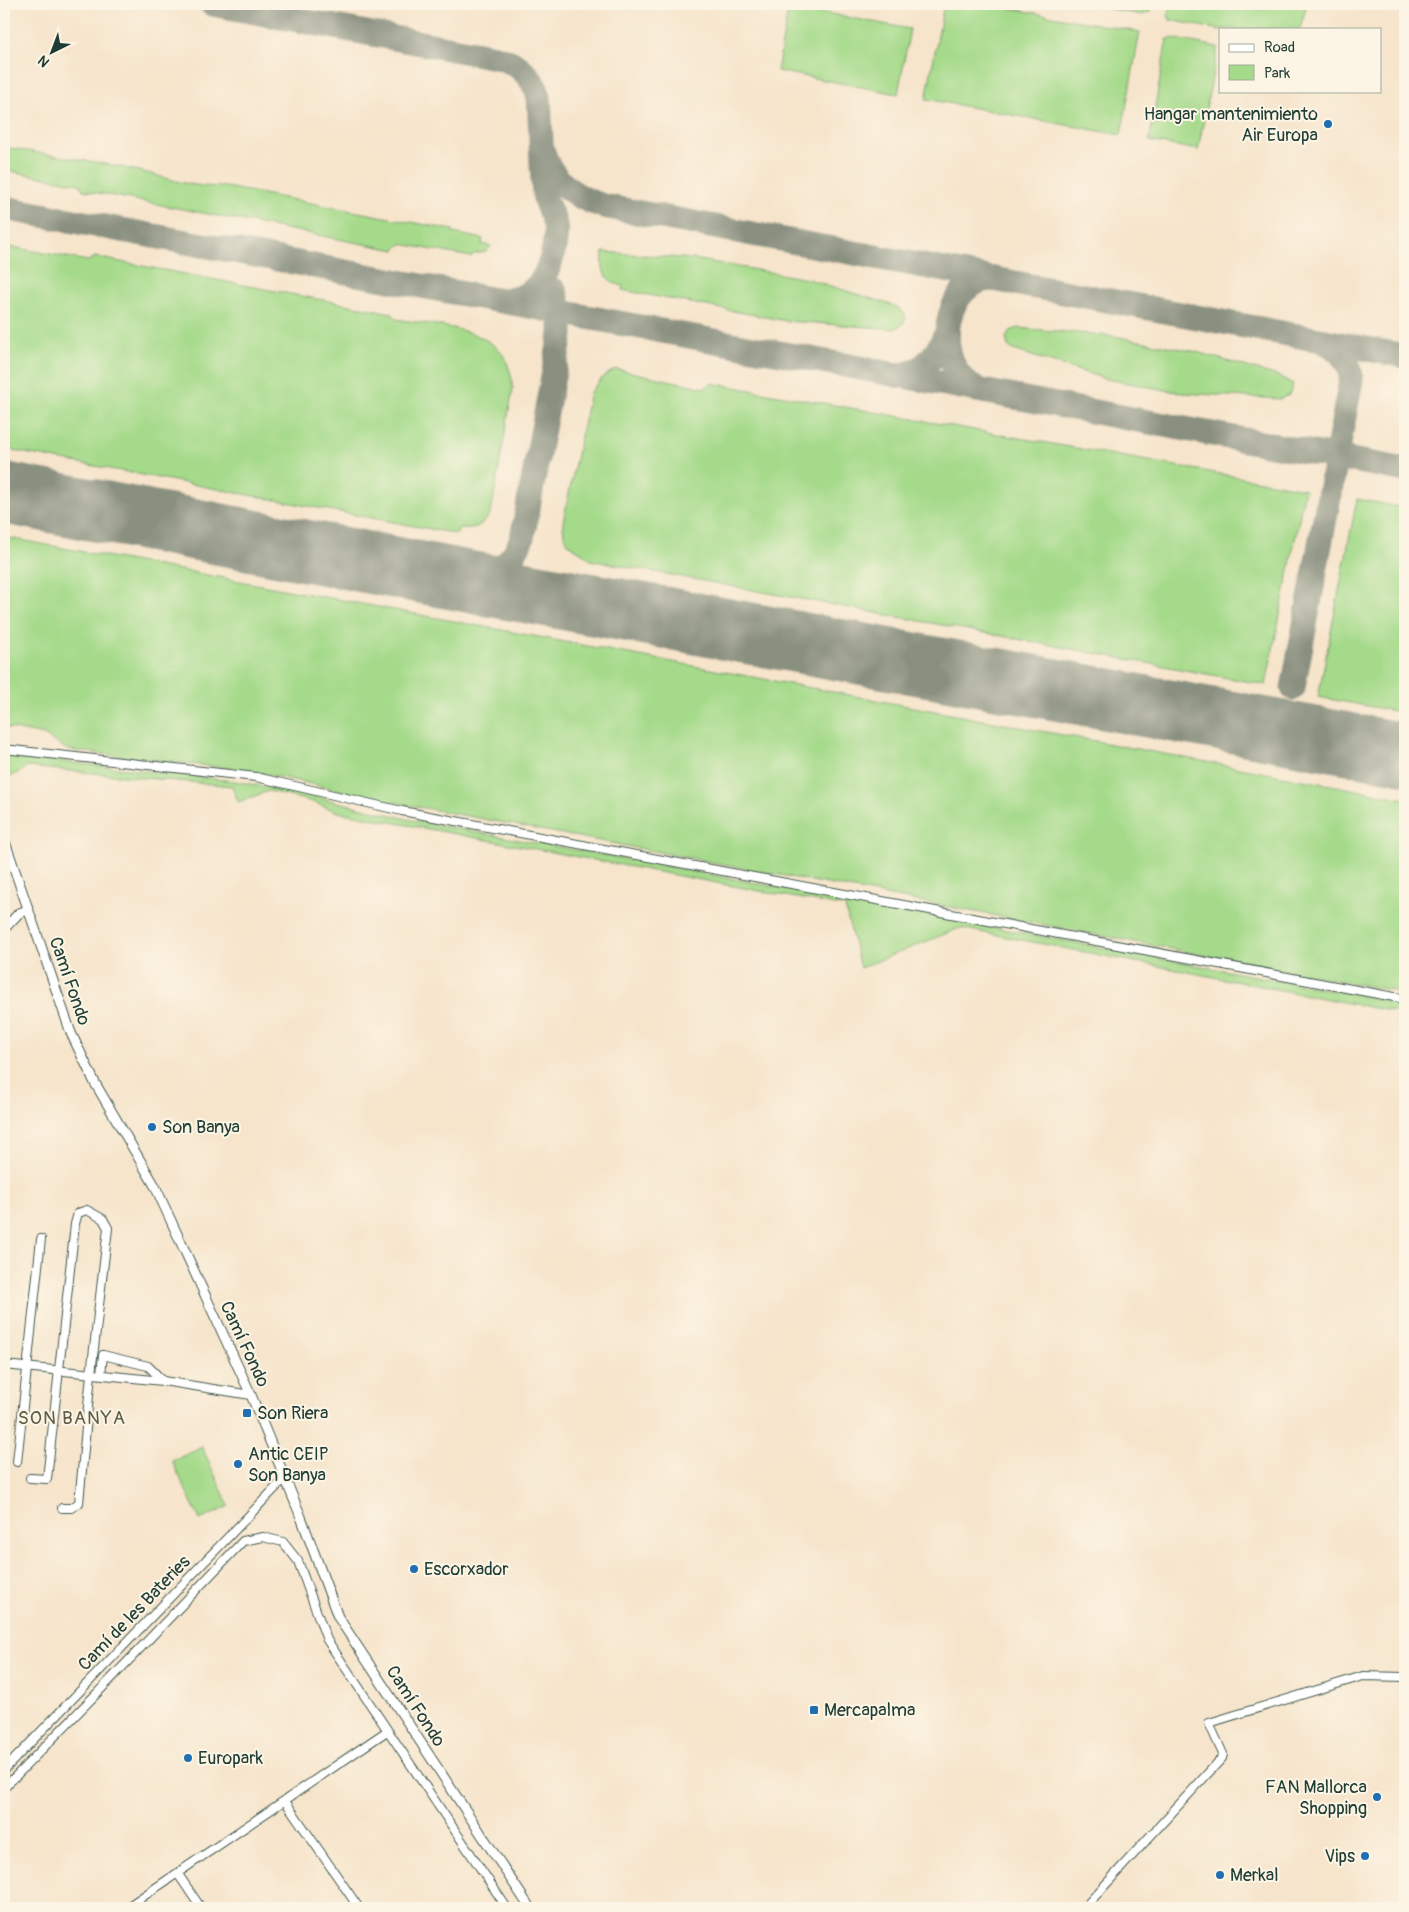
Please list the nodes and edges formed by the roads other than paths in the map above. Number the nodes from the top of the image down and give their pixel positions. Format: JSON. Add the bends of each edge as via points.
{"nodes":[{"id":1,"x":4,"y":748,"type":"edge"},
{"id":2,"x":4,"y":839,"type":"edge"},
{"id":3,"x":28,"y":910,"type":"junction"},
{"id":4,"x":4,"y":929,"type":"edge"},
{"id":5,"x":1405,"y":999,"type":"edge"},
{"id":6,"x":41,"y":1239,"type":"dead end"},
{"id":7,"x":4,"y":1365,"type":"edge"},
{"id":8,"x":28,"y":1367,"type":"junction"},
{"id":9,"x":58,"y":1370,"type":"junction"},
{"id":10,"x":91,"y":1374,"type":"junction"},
{"id":11,"x":101,"y":1374,"type":"junction"},
{"id":12,"x":163,"y":1381,"type":"junction"},
{"id":13,"x":251,"y":1395,"type":"junction"},
{"id":14,"x":18,"y":1462,"type":"dead end"},
{"id":15,"x":30,"y":1478,"type":"dead end"},
{"id":16,"x":285,"y":1478,"type":"junction"},
{"id":17,"x":62,"y":1508,"type":"dead end"},
{"id":18,"x":1405,"y":1677,"type":"edge"},
{"id":19,"x":388,"y":1731,"type":"junction"},
{"id":20,"x":4,"y":1770,"type":"edge"},
{"id":21,"x":4,"y":1788,"type":"edge"},
{"id":22,"x":285,"y":1801,"type":"junction"},
{"id":23,"x":178,"y":1874,"type":"junction"},
{"id":24,"x":126,"y":1908,"type":"edge"},
{"id":25,"x":201,"y":1908,"type":"edge"},
{"id":26,"x":359,"y":1908,"type":"edge"},
{"id":27,"x":507,"y":1908,"type":"edge"},
{"id":28,"x":530,"y":1908,"type":"edge"},
{"id":29,"x":1084,"y":1908,"type":"edge"}],
"edges":[{"from":1,"to":5,"type":"street","via":[[256,777],[402,811]]},
{"from":2,"to":3,"type":"street","name":"Camí Fondo"},
{"from":3,"to":4,"type":"street","via":[[19,913]]},
{"from":3,"to":13,"type":"street","name":"Camí Fondo","via":[[71,1033],[155,1186]]},
{"from":6,"to":8,"type":"street"},
{"from":7,"to":8,"type":"street"},
{"from":8,"to":9,"type":"street"},
{"from":8,"to":14,"type":"street"},
{"from":9,"to":10,"type":"street"},
{"from":9,"to":10,"type":"street","via":[[75,1224],[78,1213],[87,1210],[103,1219],[108,1228]]},
{"from":9,"to":15,"type":"street","via":[[47,1479]]},
{"from":10,"to":11,"type":"street"},
{"from":10,"to":17,"type":"street","via":[[79,1503],[71,1508]]},
{"from":11,"to":12,"type":"street"},
{"from":11,"to":12,"type":"street","via":[[103,1355],[148,1366]]},
{"from":12,"to":13,"type":"street"},
{"from":13,"to":16,"type":"street","name":"Camí Fondo"},
{"from":16,"to":20,"type":"street","name":"Camí de les Bateries"},
{"from":16,"to":28,"type":"street","name":"Camí Fondo","via":[[338,1617]]},
{"from":18,"to":29,"type":"street","via":[[1363,1676],[1209,1723],[1222,1758]]},
{"from":19,"to":21,"type":"street","via":[[327,1640],[298,1561],[283,1542],[263,1537],[243,1541]]},
{"from":19,"to":22,"type":"street"},
{"from":19,"to":27,"type":"street"},
{"from":22,"to":23,"type":"street"},
{"from":22,"to":26,"type":"street"},
{"from":23,"to":24,"type":"street"},
{"from":23,"to":25,"type":"street"}]}
